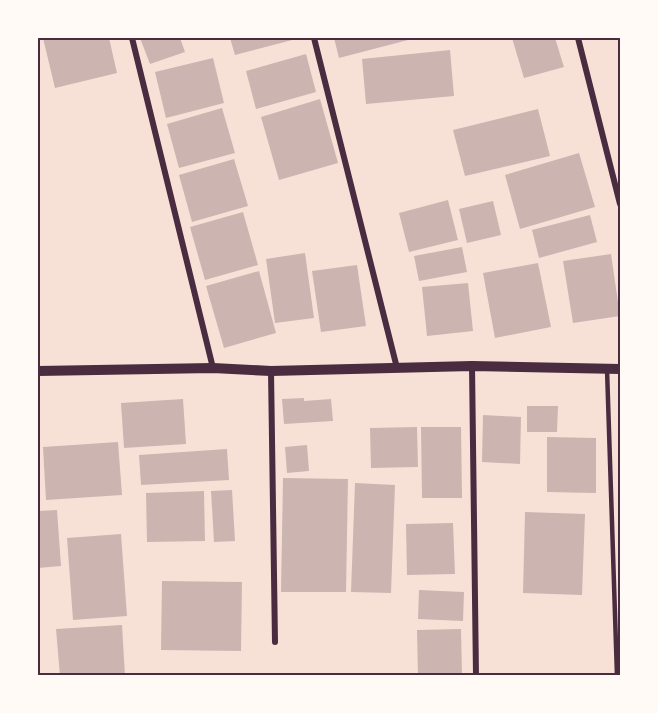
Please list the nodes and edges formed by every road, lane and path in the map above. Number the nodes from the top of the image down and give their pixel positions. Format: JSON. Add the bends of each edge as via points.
{"nodes":[{"id":1,"x":132,"y":38,"type":"edge"},
{"id":2,"x":314,"y":38,"type":"edge"},
{"id":3,"x":578,"y":38,"type":"edge"},
{"id":4,"x":621,"y":204,"type":"edge"},
{"id":5,"x":472,"y":366,"type":"junction"},
{"id":6,"x":213,"y":368,"type":"junction"},
{"id":7,"x":607,"y":368,"type":"junction"},
{"id":8,"x":397,"y":369,"type":"junction"},
{"id":9,"x":621,"y":369,"type":"edge"},
{"id":10,"x":38,"y":371,"type":"edge"},
{"id":11,"x":271,"y":371,"type":"junction"},
{"id":12,"x":274,"y":642,"type":"dead end"},
{"id":13,"x":476,"y":675,"type":"edge"},
{"id":14,"x":617,"y":675,"type":"edge"}],
"edges":[{"from":1,"to":6,"type":"street"},
{"from":2,"to":8,"type":"street"},
{"from":3,"to":4,"type":"street"},
{"from":5,"to":7,"type":"street"},
{"from":5,"to":8,"type":"street"},
{"from":5,"to":13,"type":"street"},
{"from":6,"to":10,"type":"street"},
{"from":6,"to":11,"type":"street"},
{"from":7,"to":9,"type":"street"},
{"from":7,"to":14,"type":"lane"},
{"from":8,"to":11,"type":"street"},
{"from":11,"to":12,"type":"street"}]}
